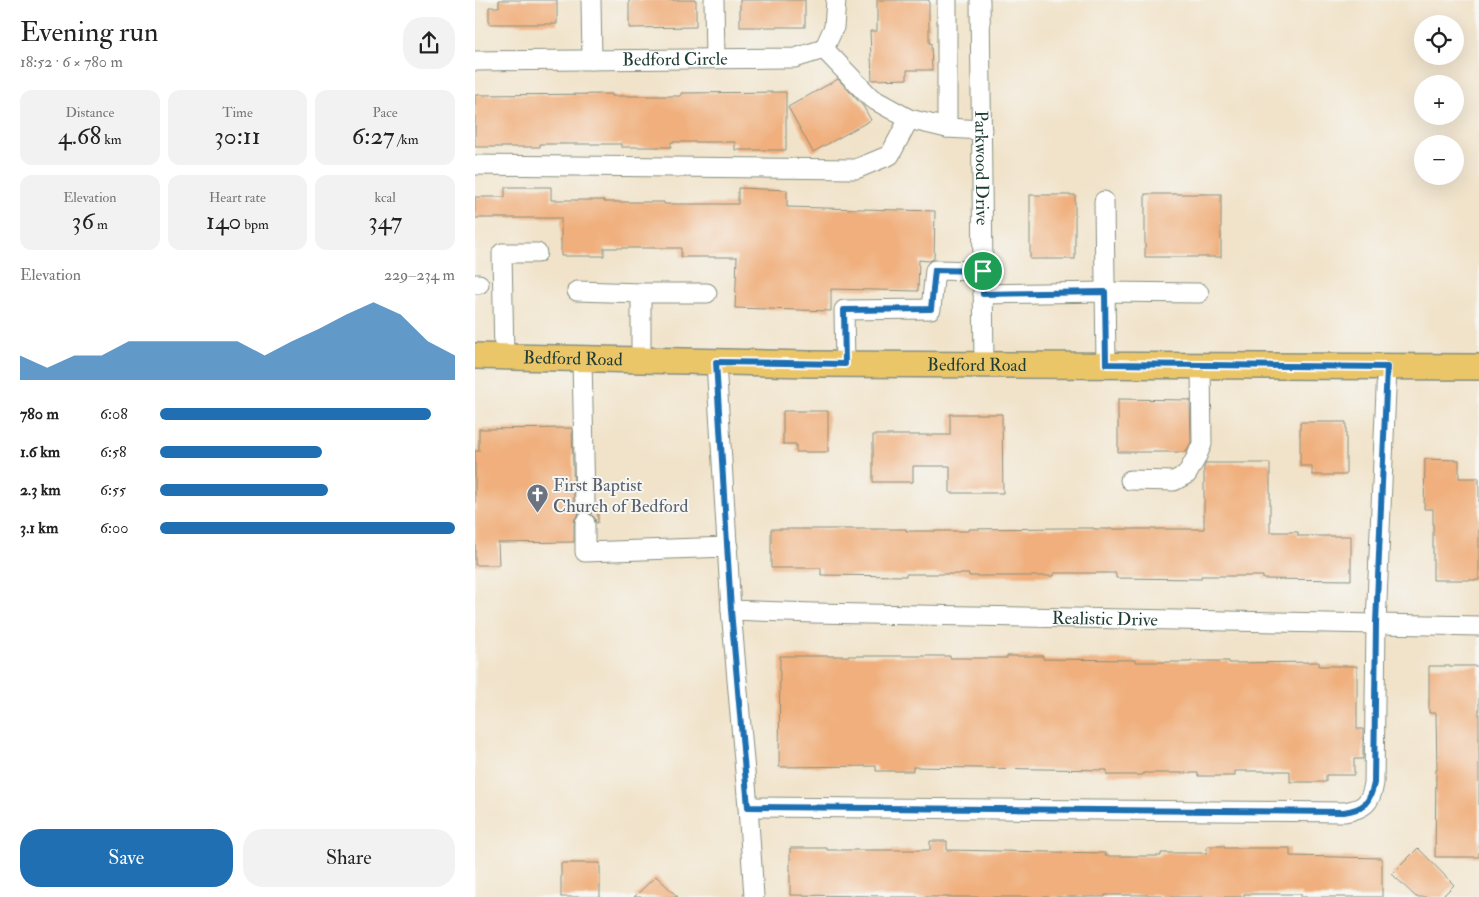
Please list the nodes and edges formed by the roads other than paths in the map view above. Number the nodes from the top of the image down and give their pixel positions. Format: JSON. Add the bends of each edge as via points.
{"nodes":[{"id":1,"x":591,"y":0,"type":"edge"},
{"id":2,"x":714,"y":0,"type":"edge"},
{"id":3,"x":836,"y":0,"type":"edge"},
{"id":4,"x":947,"y":0,"type":"edge"},
{"id":5,"x":980,"y":0,"type":"edge"},
{"id":6,"x":824,"y":49,"type":"junction"},
{"id":7,"x":715,"y":58,"type":"junction"},
{"id":8,"x":475,"y":60,"type":"edge"},
{"id":9,"x":592,"y":60,"type":"junction"},
{"id":10,"x":909,"y":119,"type":"junction"},
{"id":11,"x":947,"y":128,"type":"junction"},
{"id":12,"x":981,"y":130,"type":"junction"},
{"id":13,"x":475,"y":165,"type":"edge"},
{"id":14,"x":1104,"y":201,"type":"dead end"},
{"id":15,"x":537,"y":253,"type":"dead end"},
{"id":16,"x":983,"y":271,"type":"junction"},
{"id":17,"x":577,"y":292,"type":"dead end"},
{"id":18,"x":1105,"y":292,"type":"junction"},
{"id":19,"x":641,"y":293,"type":"junction"},
{"id":20,"x":707,"y":293,"type":"dead end"},
{"id":21,"x":1199,"y":293,"type":"dead end"},
{"id":22,"x":983,"y":294,"type":"junction"},
{"id":23,"x":475,"y":356,"type":"edge"},
{"id":24,"x":503,"y":356,"type":"junction"},
{"id":25,"x":582,"y":358,"type":"junction"},
{"id":26,"x":641,"y":360,"type":"junction"},
{"id":27,"x":716,"y":362,"type":"junction"},
{"id":28,"x":845,"y":364,"type":"junction"},
{"id":29,"x":1106,"y":364,"type":"junction"},
{"id":30,"x":984,"y":365,"type":"junction"},
{"id":31,"x":1201,"y":366,"type":"junction"},
{"id":32,"x":1387,"y":367,"type":"junction"},
{"id":33,"x":1479,"y":367,"type":"edge"},
{"id":34,"x":1130,"y":480,"type":"dead end"},
{"id":35,"x":727,"y":547,"type":"junction"},
{"id":36,"x":731,"y":610,"type":"junction"},
{"id":37,"x":1376,"y":624,"type":"junction"},
{"id":38,"x":1479,"y":626,"type":"edge"},
{"id":39,"x":748,"y":807,"type":"junction"},
{"id":40,"x":754,"y":897,"type":"edge"}],
"edges":[{"from":1,"to":9,"type":"street"},
{"from":2,"to":7,"type":"street"},
{"from":3,"to":6,"type":"street","via":[[834,27]]},
{"from":4,"to":11,"type":"street"},
{"from":5,"to":12,"type":"street","name":"Parkwood Drive"},
{"from":6,"to":7,"type":"street","name":"Bedford Circle","via":[[795,58]]},
{"from":6,"to":10,"type":"street","via":[[871,98]]},
{"from":7,"to":9,"type":"street","name":"Bedford Circle"},
{"from":8,"to":9,"type":"street","name":"Bedford Circle"},
{"from":10,"to":11,"type":"street"},
{"from":10,"to":13,"type":"street","via":[[891,155],[856,169]]},
{"from":11,"to":12,"type":"street"},
{"from":12,"to":16,"type":"street","name":"Parkwood Drive"},
{"from":14,"to":18,"type":"street"},
{"from":15,"to":24,"type":"street","via":[[501,253]]},
{"from":16,"to":22,"type":"street","name":"Parkwood Drive"},
{"from":16,"to":28,"type":"street","via":[[935,270],[931,309],[844,310]]},
{"from":17,"to":19,"type":"street"},
{"from":18,"to":21,"type":"street"},
{"from":18,"to":22,"type":"street"},
{"from":18,"to":29,"type":"street"},
{"from":19,"to":20,"type":"street"},
{"from":19,"to":26,"type":"street"},
{"from":22,"to":30,"type":"street","name":"Parkwood Drive"},
{"from":23,"to":24,"type":"main road","name":"Bedford Road"},
{"from":24,"to":25,"type":"main road","name":"Bedford Road"},
{"from":25,"to":26,"type":"main road","name":"Bedford Road"},
{"from":25,"to":35,"type":"street","via":[[585,552]]},
{"from":26,"to":27,"type":"main road","name":"Bedford Road"},
{"from":27,"to":28,"type":"main road","name":"Bedford Road"},
{"from":27,"to":35,"type":"street"},
{"from":28,"to":30,"type":"main road","name":"Bedford Road"},
{"from":29,"to":30,"type":"main road","name":"Bedford Road"},
{"from":29,"to":31,"type":"main road","name":"Bedford Road"},
{"from":31,"to":32,"type":"main road","name":"Bedford Road"},
{"from":31,"to":34,"type":"street","via":[[1202,444],[1187,474],[1174,481]]},
{"from":32,"to":33,"type":"main road","name":"Bedford Road"},
{"from":32,"to":37,"type":"street"},
{"from":35,"to":36,"type":"street"},
{"from":36,"to":37,"type":"street","name":"Realistic Drive"},
{"from":36,"to":39,"type":"street"},
{"from":37,"to":38,"type":"street","name":"Realistic Drive"},
{"from":37,"to":39,"type":"street","via":[[1374,783],[1367,803],[1355,810]]},
{"from":39,"to":40,"type":"street"}]}
